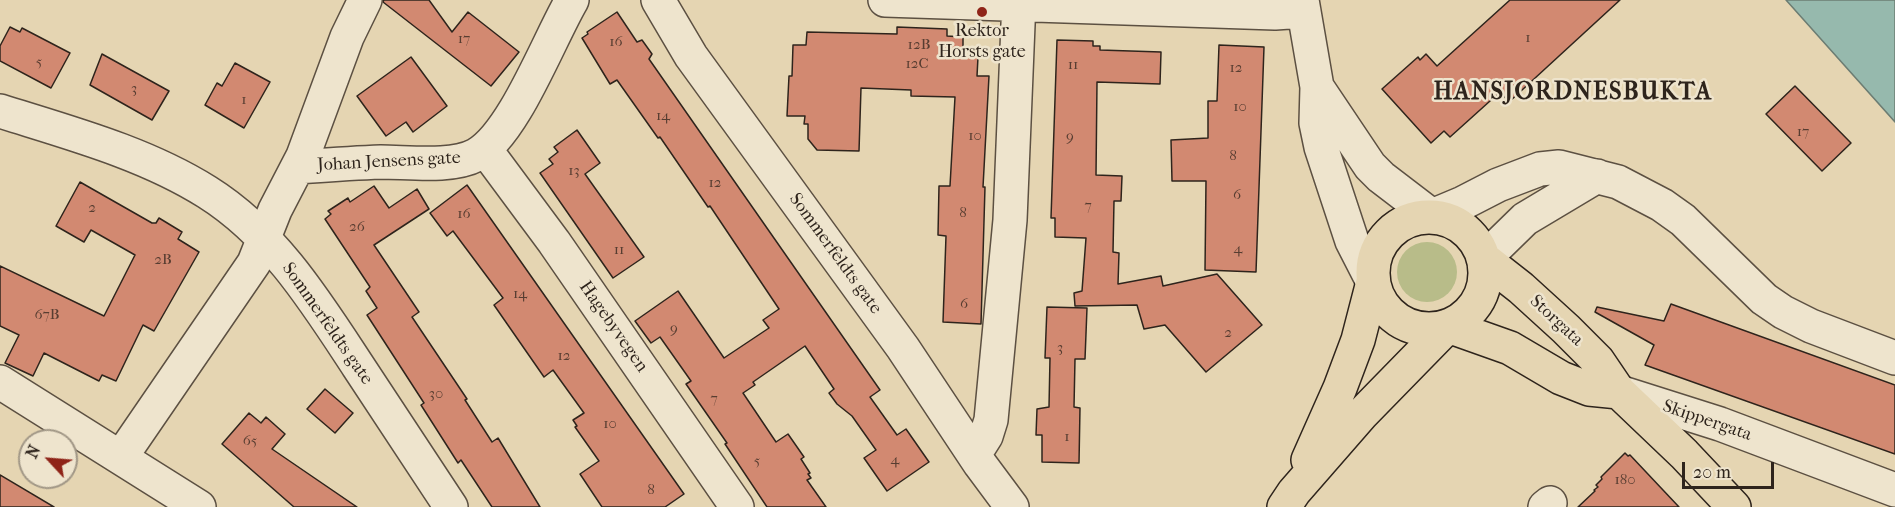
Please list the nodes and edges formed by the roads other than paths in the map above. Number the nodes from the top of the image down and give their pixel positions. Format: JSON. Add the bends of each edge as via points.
{"nodes":[{"id":1,"x":365,"y":0,"type":"edge"},
{"id":2,"x":572,"y":0,"type":"edge"},
{"id":3,"x":658,"y":0,"type":"edge"},
{"id":4,"x":885,"y":0,"type":"edge"},
{"id":5,"x":1018,"y":3,"type":"edge"},
{"id":6,"x":1303,"y":6,"type":"edge"},
{"id":7,"x":1317,"y":87,"type":"junction"},
{"id":8,"x":0,"y":111,"type":"edge"},
{"id":9,"x":485,"y":149,"type":"junction"},
{"id":10,"x":298,"y":167,"type":"junction"},
{"id":11,"x":1597,"y":176,"type":"junction"},
{"id":12,"x":1432,"y":216,"type":"junction"},
{"id":13,"x":264,"y":239,"type":"junction"},
{"id":14,"x":1484,"y":259,"type":"junction"},
{"id":15,"x":1373,"y":282,"type":"junction"},
{"id":16,"x":1448,"y":326,"type":"junction"},
{"id":17,"x":1895,"y":358,"type":"edge"},
{"id":18,"x":0,"y":382,"type":"edge"},
{"id":19,"x":1619,"y":392,"type":"junction"},
{"id":20,"x":974,"y":454,"type":"junction"},
{"id":21,"x":121,"y":457,"type":"junction"},
{"id":22,"x":1895,"y":490,"type":"edge"},
{"id":23,"x":1289,"y":500,"type":"edge"},
{"id":24,"x":199,"y":507,"type":"edge"},
{"id":25,"x":451,"y":507,"type":"edge"},
{"id":26,"x":737,"y":507,"type":"edge"},
{"id":27,"x":1012,"y":507,"type":"edge"},
{"id":28,"x":1734,"y":507,"type":"edge"}],
"edges":[{"from":1,"to":10,"type":"street"},
{"from":2,"to":9,"type":"street","name":"Johan Jensens gate","via":[[505,127]]},
{"from":3,"to":20,"type":"street","name":"Sommerfeldts gate","via":[[691,56],[903,348]]},
{"from":4,"to":5,"type":"street"},
{"from":5,"to":6,"type":"street","via":[[1275,13]]},
{"from":5,"to":20,"type":"street","via":[[1010,220],[991,420]]},
{"from":6,"to":7,"type":"street"},
{"from":7,"to":12,"type":"street","via":[[1370,166]]},
{"from":7,"to":15,"type":"street","via":[[1316,123],[1321,147],[1352,241]]},
{"from":8,"to":13,"type":"street","name":"Sommerfeldts gate","via":[[98,142],[167,170],[207,192]]},
{"from":9,"to":10,"type":"street","name":"Johan Jensens gate","via":[[466,159],[439,162]]},
{"from":9,"to":26,"type":"street","name":"Hagebyvegen"},
{"from":10,"to":13,"type":"street"},
{"from":11,"to":12,"type":"street","via":[[1559,168],[1540,169]]},
{"from":11,"to":14,"type":"street","via":[[1525,219]]},
{"from":11,"to":17,"type":"street","via":[[1618,182],[1683,220],[1764,299],[1783,312]]},
{"from":12,"to":14,"type":"main road","via":[[1465,229],[1477,242]]},
{"from":12,"to":15,"type":"main road","via":[[1412,219],[1387,235],[1373,262]]},
{"from":13,"to":21,"type":"street","via":[[254,263]]},
{"from":13,"to":25,"type":"street","name":"Sommerfeldts gate","via":[[311,296]]},
{"from":14,"to":16,"type":"main road","via":[[1482,294],[1469,314]]},
{"from":14,"to":19,"type":"main road","name":"Storgata","via":[[1566,329],[1598,361]]},
{"from":15,"to":16,"type":"main road","via":[[1385,308],[1401,321],[1420,329]]},
{"from":15,"to":23,"type":"main road","via":[[1340,388]]},
{"from":16,"to":19,"type":"main road","via":[[1510,348],[1560,378]]},
{"from":16,"to":23,"type":"main road","via":[[1362,414]]},
{"from":18,"to":21,"type":"street"},
{"from":19,"to":22,"type":"street","name":"Skippergata","via":[[1719,424]]},
{"from":19,"to":28,"type":"main road","name":"Storgata"},
{"from":20,"to":27,"type":"street","name":"Sommerfeldts gate"},
{"from":21,"to":24,"type":"street"}]}
